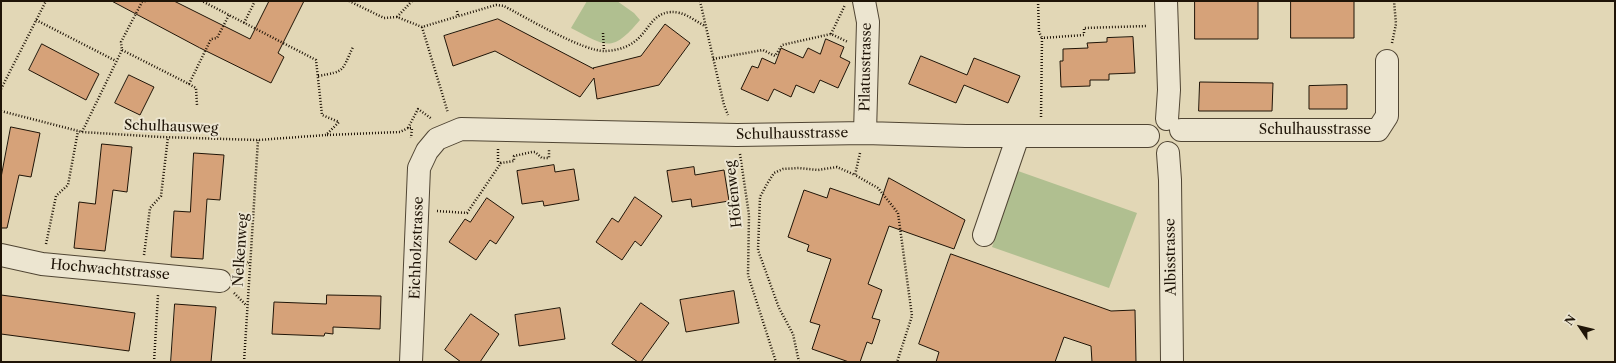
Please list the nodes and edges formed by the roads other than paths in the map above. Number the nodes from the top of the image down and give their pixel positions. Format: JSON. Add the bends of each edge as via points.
{"nodes":[{"id":1,"x":864,"y":1,"type":"edge"},
{"id":2,"x":1166,"y":1,"type":"edge"},
{"id":3,"x":1387,"y":61,"type":"road end"},
{"id":4,"x":1174,"y":124,"type":"junction"},
{"id":5,"x":865,"y":133,"type":"junction"},
{"id":6,"x":1018,"y":136,"type":"junction"},
{"id":7,"x":1148,"y":136,"type":"junction"},
{"id":8,"x":437,"y":139,"type":"joint"},
{"id":9,"x":1168,"y":153,"type":"junction"},
{"id":10,"x":984,"y":234,"type":"dead end"},
{"id":11,"x":1,"y":255,"type":"edge"},
{"id":12,"x":220,"y":281,"type":"dead end"},
{"id":13,"x":412,"y":362,"type":"edge"},
{"id":14,"x":1172,"y":362,"type":"edge"}],
"edges":[{"from":1,"to":5,"type":"street","name":"Pilatusstrasse","via":[[868,22]]},
{"from":2,"to":4,"type":"street","via":[[1169,90]]},
{"from":3,"to":4,"type":"street","name":"Schulhausstrasse","via":[[1388,116],[1378,130]]},
{"from":4,"to":7,"type":"street","via":[[1158,121],[1153,124]]},
{"from":4,"to":9,"type":"street","via":[[1182,140],[1179,146]]},
{"from":5,"to":6,"type":"street","name":"Schulhausstrasse"},
{"from":5,"to":8,"type":"street","name":"Schulhausstrasse","via":[[737,135],[461,129]]},
{"from":6,"to":7,"type":"street","name":"Schulhausstrasse"},
{"from":6,"to":10,"type":"street"},
{"from":7,"to":9,"type":"street","via":[[1154,149]]},
{"from":8,"to":13,"type":"street","name":"Eichholzstrasse","via":[[427,151],[420,168]]},
{"from":9,"to":14,"type":"street","name":"Albisstrasse"},
{"from":11,"to":12,"type":"street","name":"Hochwachtstrasse","via":[[42,264]]}]}
